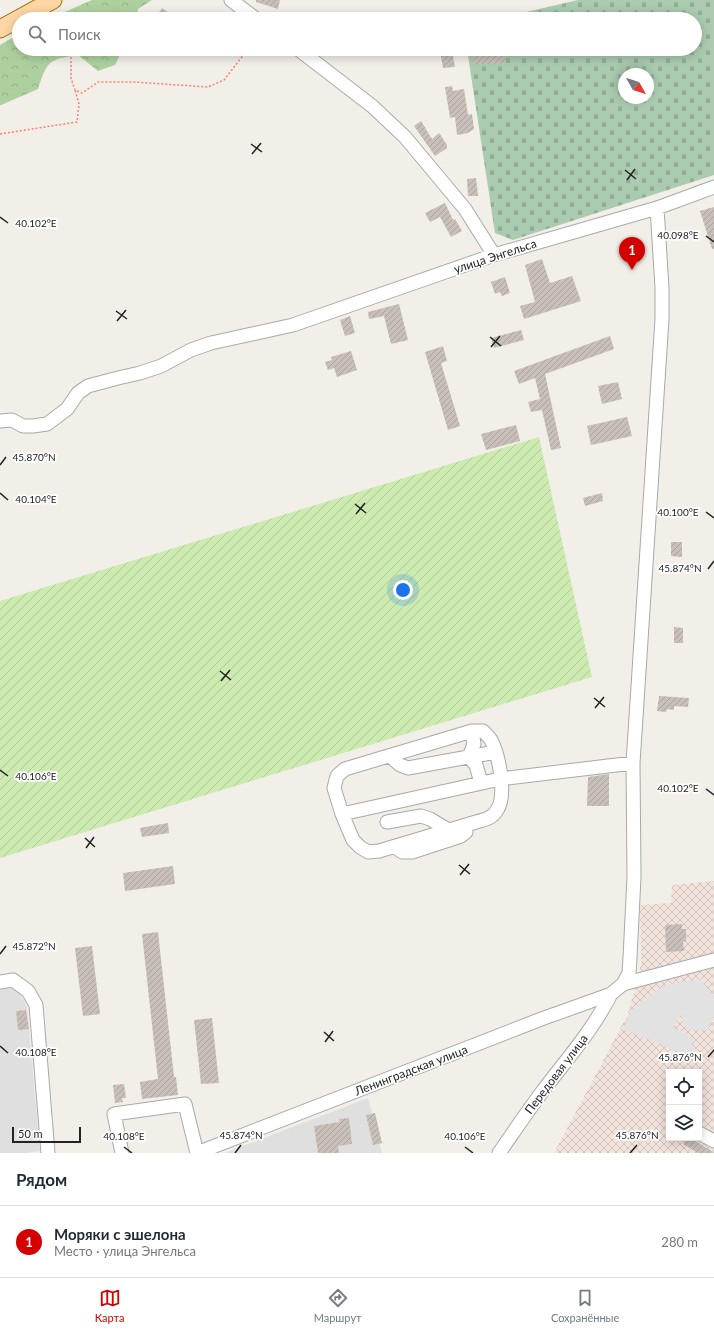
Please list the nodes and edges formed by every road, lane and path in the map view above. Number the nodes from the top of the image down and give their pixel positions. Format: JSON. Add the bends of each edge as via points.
{"nodes":[{"id":1,"x":53,"y":0,"type":"edge"},
{"id":2,"x":231,"y":0,"type":"edge"},
{"id":3,"x":32,"y":12,"type":"edge"},
{"id":4,"x":247,"y":12,"type":"edge"},
{"id":5,"x":12,"y":23,"type":"edge"},
{"id":6,"x":0,"y":30,"type":"edge"},
{"id":7,"x":71,"y":56,"type":"edge"},
{"id":8,"x":243,"y":56,"type":"edge"},
{"id":9,"x":307,"y":56,"type":"edge"},
{"id":10,"x":75,"y":90,"type":"junction"},
{"id":11,"x":0,"y":134,"type":"edge"},
{"id":12,"x":714,"y":187,"type":"edge"},
{"id":13,"x":657,"y":208,"type":"junction"},
{"id":14,"x":494,"y":255,"type":"junction"},
{"id":15,"x":0,"y":421,"type":"edge"},
{"id":16,"x":472,"y":731,"type":"junction"},
{"id":17,"x":496,"y":752,"type":"junction"},
{"id":18,"x":390,"y":756,"type":"junction"},
{"id":19,"x":469,"y":757,"type":"junction"},
{"id":20,"x":633,"y":763,"type":"junction"},
{"id":21,"x":500,"y":779,"type":"junction"},
{"id":22,"x":481,"y":783,"type":"junction"},
{"id":23,"x":342,"y":814,"type":"junction"},
{"id":24,"x":387,"y":822,"type":"dead end"},
{"id":25,"x":476,"y":822,"type":"junction"},
{"id":26,"x":450,"y":831,"type":"junction"},
{"id":27,"x":395,"y":847,"type":"junction"},
{"id":28,"x":714,"y":960,"type":"edge"},
{"id":29,"x":0,"y":982,"type":"edge"},
{"id":30,"x":624,"y":984,"type":"junction"},
{"id":31,"x":611,"y":994,"type":"junction"},
{"id":32,"x":702,"y":1135,"type":"edge"},
{"id":33,"x":714,"y":1141,"type":"edge"},
{"id":34,"x":48,"y":1153,"type":"edge"},
{"id":35,"x":122,"y":1153,"type":"edge"},
{"id":36,"x":197,"y":1153,"type":"edge"},
{"id":37,"x":499,"y":1153,"type":"edge"}],
"edges":[{"from":1,"to":3,"type":"main road"},
{"from":2,"to":4,"type":"street"},
{"from":5,"to":6,"type":"main road"},
{"from":7,"to":10,"type":"path","via":[[71,78]]},
{"from":8,"to":10,"type":"path","via":[[224,80],[208,87],[98,82],[82,93]]},
{"from":9,"to":14,"type":"street","via":[[372,106],[405,137],[465,209]]},
{"from":10,"to":11,"type":"path","via":[[79,104],[77,122]]},
{"from":12,"to":13,"type":"street","name":"улица Энгельса"},
{"from":13,"to":14,"type":"street","name":"улица Энгельса"},
{"from":13,"to":20,"type":"street","via":[[662,319]]},
{"from":14,"to":15,"type":"street","name":"улица Энгельса","via":[[293,325],[211,343],[140,374],[88,386],[78,392],[67,409],[47,424],[23,426],[12,420]]},
{"from":16,"to":17,"type":"street","via":[[483,731],[490,738]]},
{"from":16,"to":18,"type":"street"},
{"from":16,"to":19,"type":"street","via":[[474,744]]},
{"from":17,"to":19,"type":"street"},
{"from":17,"to":21,"type":"street"},
{"from":18,"to":19,"type":"street","via":[[408,768]]},
{"from":18,"to":23,"type":"street","via":[[345,769],[337,776],[334,788]]},
{"from":19,"to":22,"type":"street","via":[[476,765]]},
{"from":20,"to":21,"type":"street"},
{"from":20,"to":30,"type":"street","via":[[634,877],[631,951],[629,973]]},
{"from":21,"to":22,"type":"street"},
{"from":21,"to":25,"type":"street","via":[[501,803],[497,812],[490,818]]},
{"from":22,"to":23,"type":"street"},
{"from":23,"to":27,"type":"street","via":[[353,840],[368,852]]},
{"from":24,"to":26,"type":"street","via":[[421,816],[430,818]]},
{"from":25,"to":26,"type":"street"},
{"from":25,"to":27,"type":"street","via":[[461,836],[412,852],[402,852]]},
{"from":26,"to":27,"type":"street"},
{"from":28,"to":30,"type":"street"},
{"from":29,"to":34,"type":"street","via":[[13,980],[28,991],[36,1005]]},
{"from":30,"to":31,"type":"street","name":"Ленинградская улица"},
{"from":31,"to":36,"type":"street","name":"Ленинградская улица"},
{"from":31,"to":37,"type":"street","name":"Передовая улица","via":[[583,1039]]},
{"from":32,"to":33,"type":"street"},
{"from":35,"to":36,"type":"street","via":[[114,1114],[185,1104]]}]}
